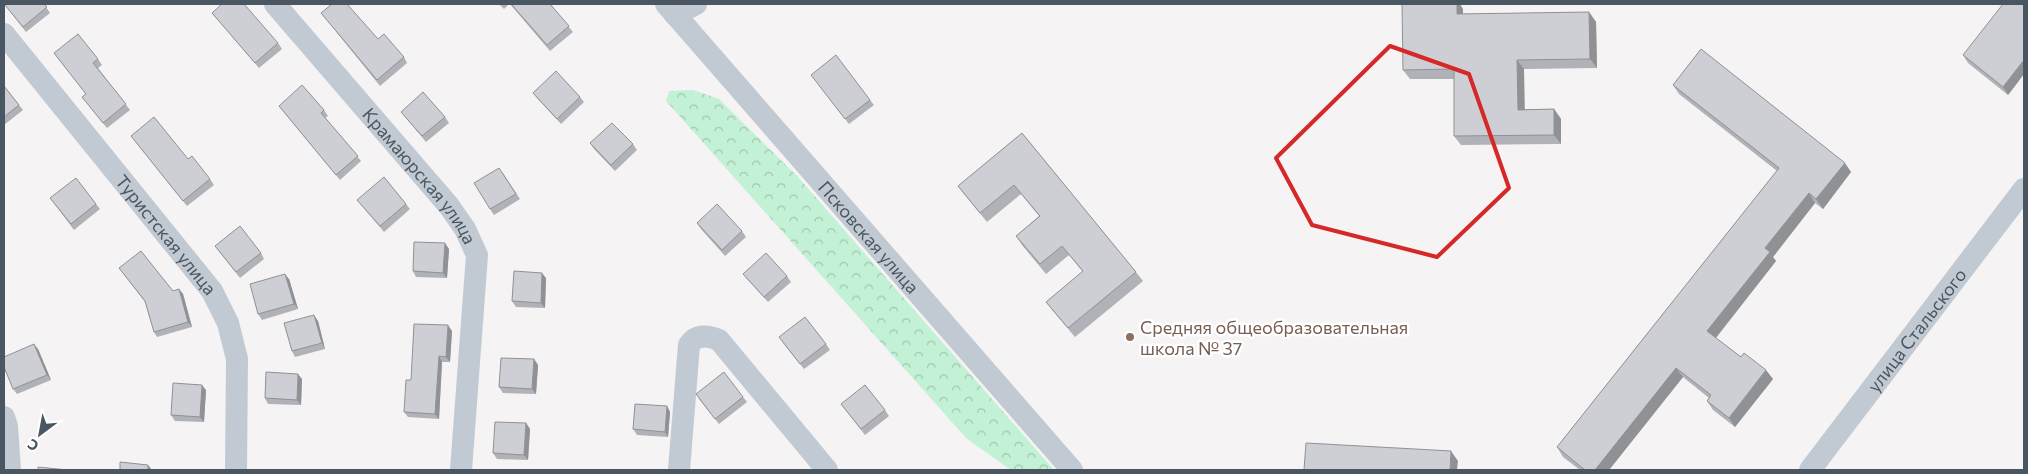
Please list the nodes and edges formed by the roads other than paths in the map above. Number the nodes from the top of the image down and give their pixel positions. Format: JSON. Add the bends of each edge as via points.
{"nodes":[{"id":1,"x":275,"y":4,"type":"edge"},
{"id":2,"x":696,"y":4,"type":"edge"},
{"id":3,"x":670,"y":9,"type":"edge"},
{"id":4,"x":4,"y":34,"type":"edge"},
{"id":5,"x":2024,"y":189,"type":"edge"},
{"id":6,"x":4,"y":417,"type":"edge"},
{"id":7,"x":10,"y":470,"type":"edge"},
{"id":8,"x":236,"y":470,"type":"edge"},
{"id":9,"x":461,"y":470,"type":"edge"},
{"id":10,"x":679,"y":470,"type":"edge"},
{"id":11,"x":827,"y":470,"type":"edge"},
{"id":12,"x":1072,"y":470,"type":"edge"},
{"id":13,"x":1810,"y":470,"type":"edge"}],
"edges":[{"from":1,"to":9,"type":"street","name":"Крамаюрская улица","via":[[449,206],[478,255]]},
{"from":2,"to":3,"type":"street"},
{"from":3,"to":12,"type":"street","name":"Псковская улица"},
{"from":4,"to":8,"type":"street","name":"Туристская улица","via":[[212,290],[228,323],[237,359]]},
{"from":5,"to":13,"type":"street","name":"улица Стальского"},
{"from":6,"to":7,"type":"street"},
{"from":10,"to":11,"type":"street","via":[[689,345],[692,339],[710,336],[719,340]]}]}
